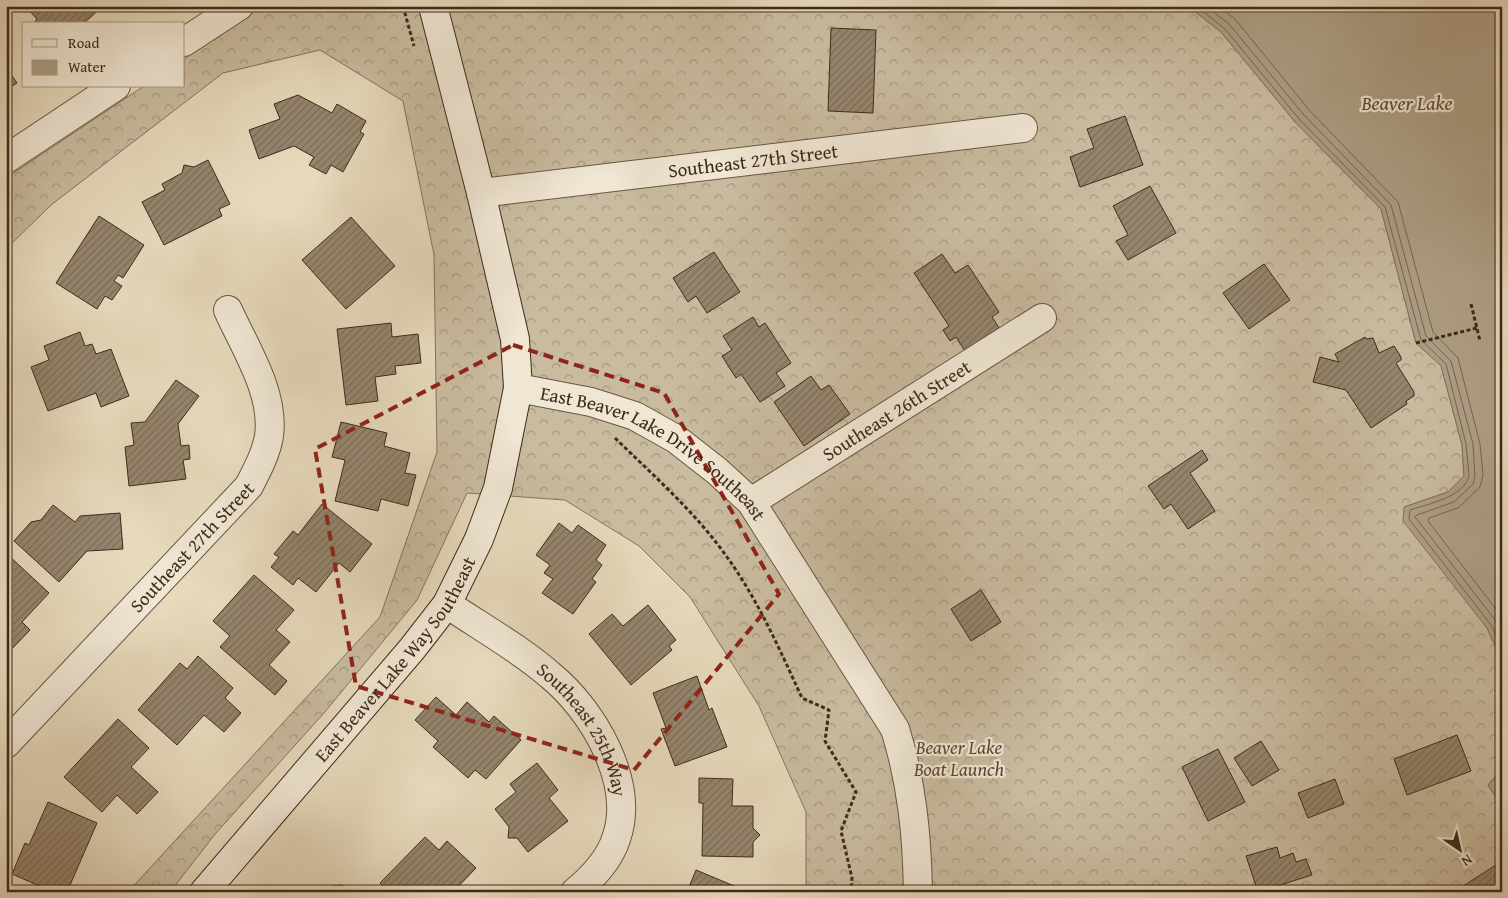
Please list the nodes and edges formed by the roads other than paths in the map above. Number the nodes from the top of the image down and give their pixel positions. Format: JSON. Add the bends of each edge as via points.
{"nodes":[{"id":1,"x":239,"y":6,"type":"edge"},
{"id":2,"x":433,"y":6,"type":"edge"},
{"id":3,"x":185,"y":41,"type":"edge"},
{"id":4,"x":113,"y":88,"type":"edge"},
{"id":5,"x":1023,"y":128,"type":"dead end"},
{"id":6,"x":6,"y":159,"type":"edge"},
{"id":7,"x":481,"y":194,"type":"junction"},
{"id":8,"x":228,"y":310,"type":"dead end"},
{"id":9,"x":1042,"y":318,"type":"dead end"},
{"id":10,"x":518,"y":388,"type":"junction"},
{"id":11,"x":751,"y":502,"type":"junction"},
{"id":12,"x":447,"y":604,"type":"junction"},
{"id":13,"x":6,"y":744,"type":"edge"},
{"id":14,"x":204,"y":892,"type":"edge"},
{"id":15,"x":575,"y":892,"type":"edge"},
{"id":16,"x":918,"y":892,"type":"edge"}],
"edges":[{"from":1,"to":3,"type":"street"},
{"from":2,"to":7,"type":"street","name":"East Beaver Lake Drive Southeast"},
{"from":4,"to":6,"type":"street"},
{"from":5,"to":7,"type":"street","name":"Southeast 27th Street"},
{"from":7,"to":10,"type":"street","name":"East Beaver Lake Drive Southeast","via":[[515,339]]},
{"from":8,"to":13,"type":"street","name":"Southeast 27th Street","via":[[265,393],[269,436],[258,469],[249,486]]},
{"from":9,"to":11,"type":"street","name":"Southeast 26th Street"},
{"from":10,"to":11,"type":"street","name":"East Beaver Lake Drive Southeast","via":[[591,402],[635,416],[676,439]]},
{"from":10,"to":12,"type":"street","name":"East Beaver Lake Way Southeast","via":[[498,488],[479,539]]},
{"from":11,"to":16,"type":"street","name":"East Beaver Lake Drive Southeast","via":[[895,730],[914,804]]},
{"from":12,"to":14,"type":"street","name":"East Beaver Lake Way Southeast"},
{"from":12,"to":15,"type":"street","name":"Southeast 25th Way","via":[[550,674],[590,720],[611,758],[618,779],[622,811],[616,839],[604,862]]}]}
